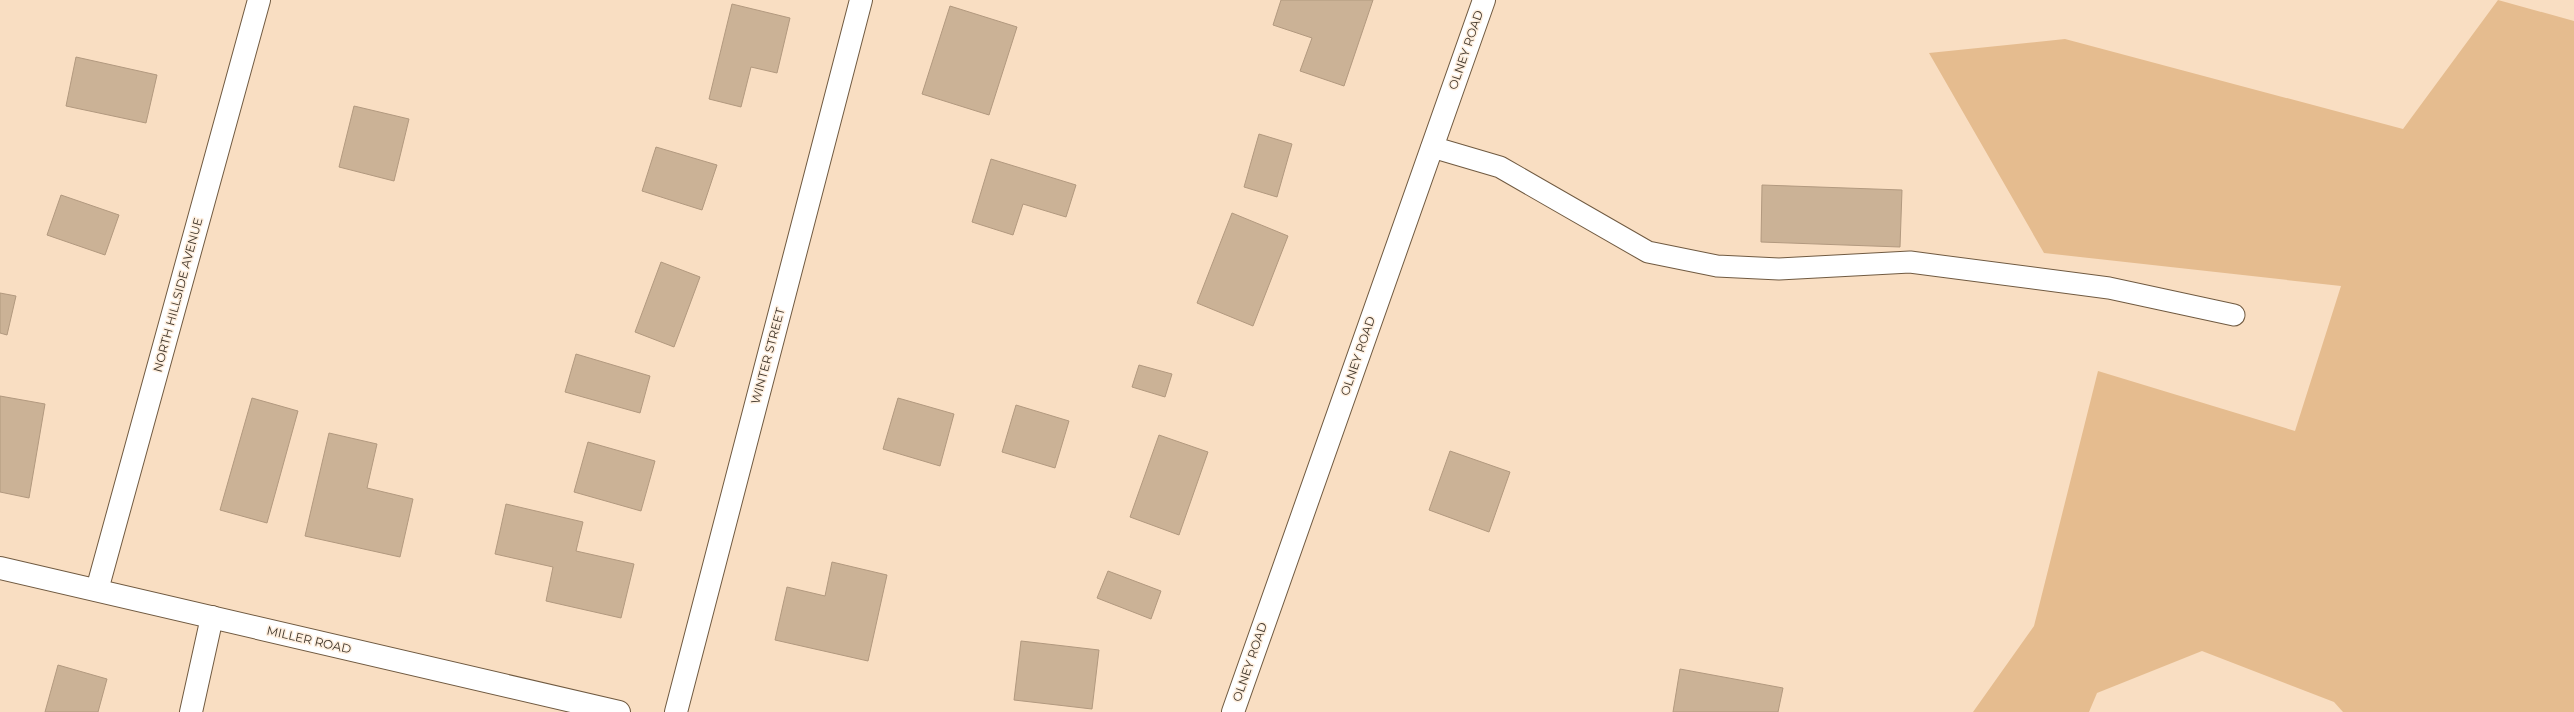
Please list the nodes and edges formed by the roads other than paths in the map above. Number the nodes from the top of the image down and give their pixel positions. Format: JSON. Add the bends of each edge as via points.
{"nodes":[{"id":1,"x":259,"y":0,"type":"edge"},
{"id":2,"x":861,"y":0,"type":"edge"},
{"id":3,"x":1484,"y":0,"type":"edge"},
{"id":4,"x":1432,"y":148,"type":"junction"},
{"id":5,"x":2234,"y":315,"type":"dead end"},
{"id":6,"x":0,"y":568,"type":"edge"},
{"id":7,"x":97,"y":590,"type":"junction"},
{"id":8,"x":212,"y":617,"type":"junction"},
{"id":9,"x":191,"y":712,"type":"edge"},
{"id":10,"x":619,"y":712,"type":"edge"},
{"id":11,"x":676,"y":712,"type":"edge"},
{"id":12,"x":1233,"y":712,"type":"edge"}],
"edges":[{"from":1,"to":7,"type":"street","name":"NORTH HILLSIDE AVENUE"},
{"from":2,"to":11,"type":"street","name":"WINTER STREET"},
{"from":3,"to":4,"type":"street","name":"OLNEY ROAD"},
{"from":4,"to":5,"type":"lane","via":[[1500,167],[1648,252],[1656,254],[1716,266],[1779,269],[1910,262],[2108,288]]},
{"from":4,"to":12,"type":"street","name":"OLNEY ROAD"},
{"from":6,"to":7,"type":"street","name":"MILLER ROAD"},
{"from":7,"to":8,"type":"street","name":"MILLER ROAD"},
{"from":8,"to":9,"type":"street"},
{"from":8,"to":10,"type":"street","name":"MILLER ROAD"}]}
